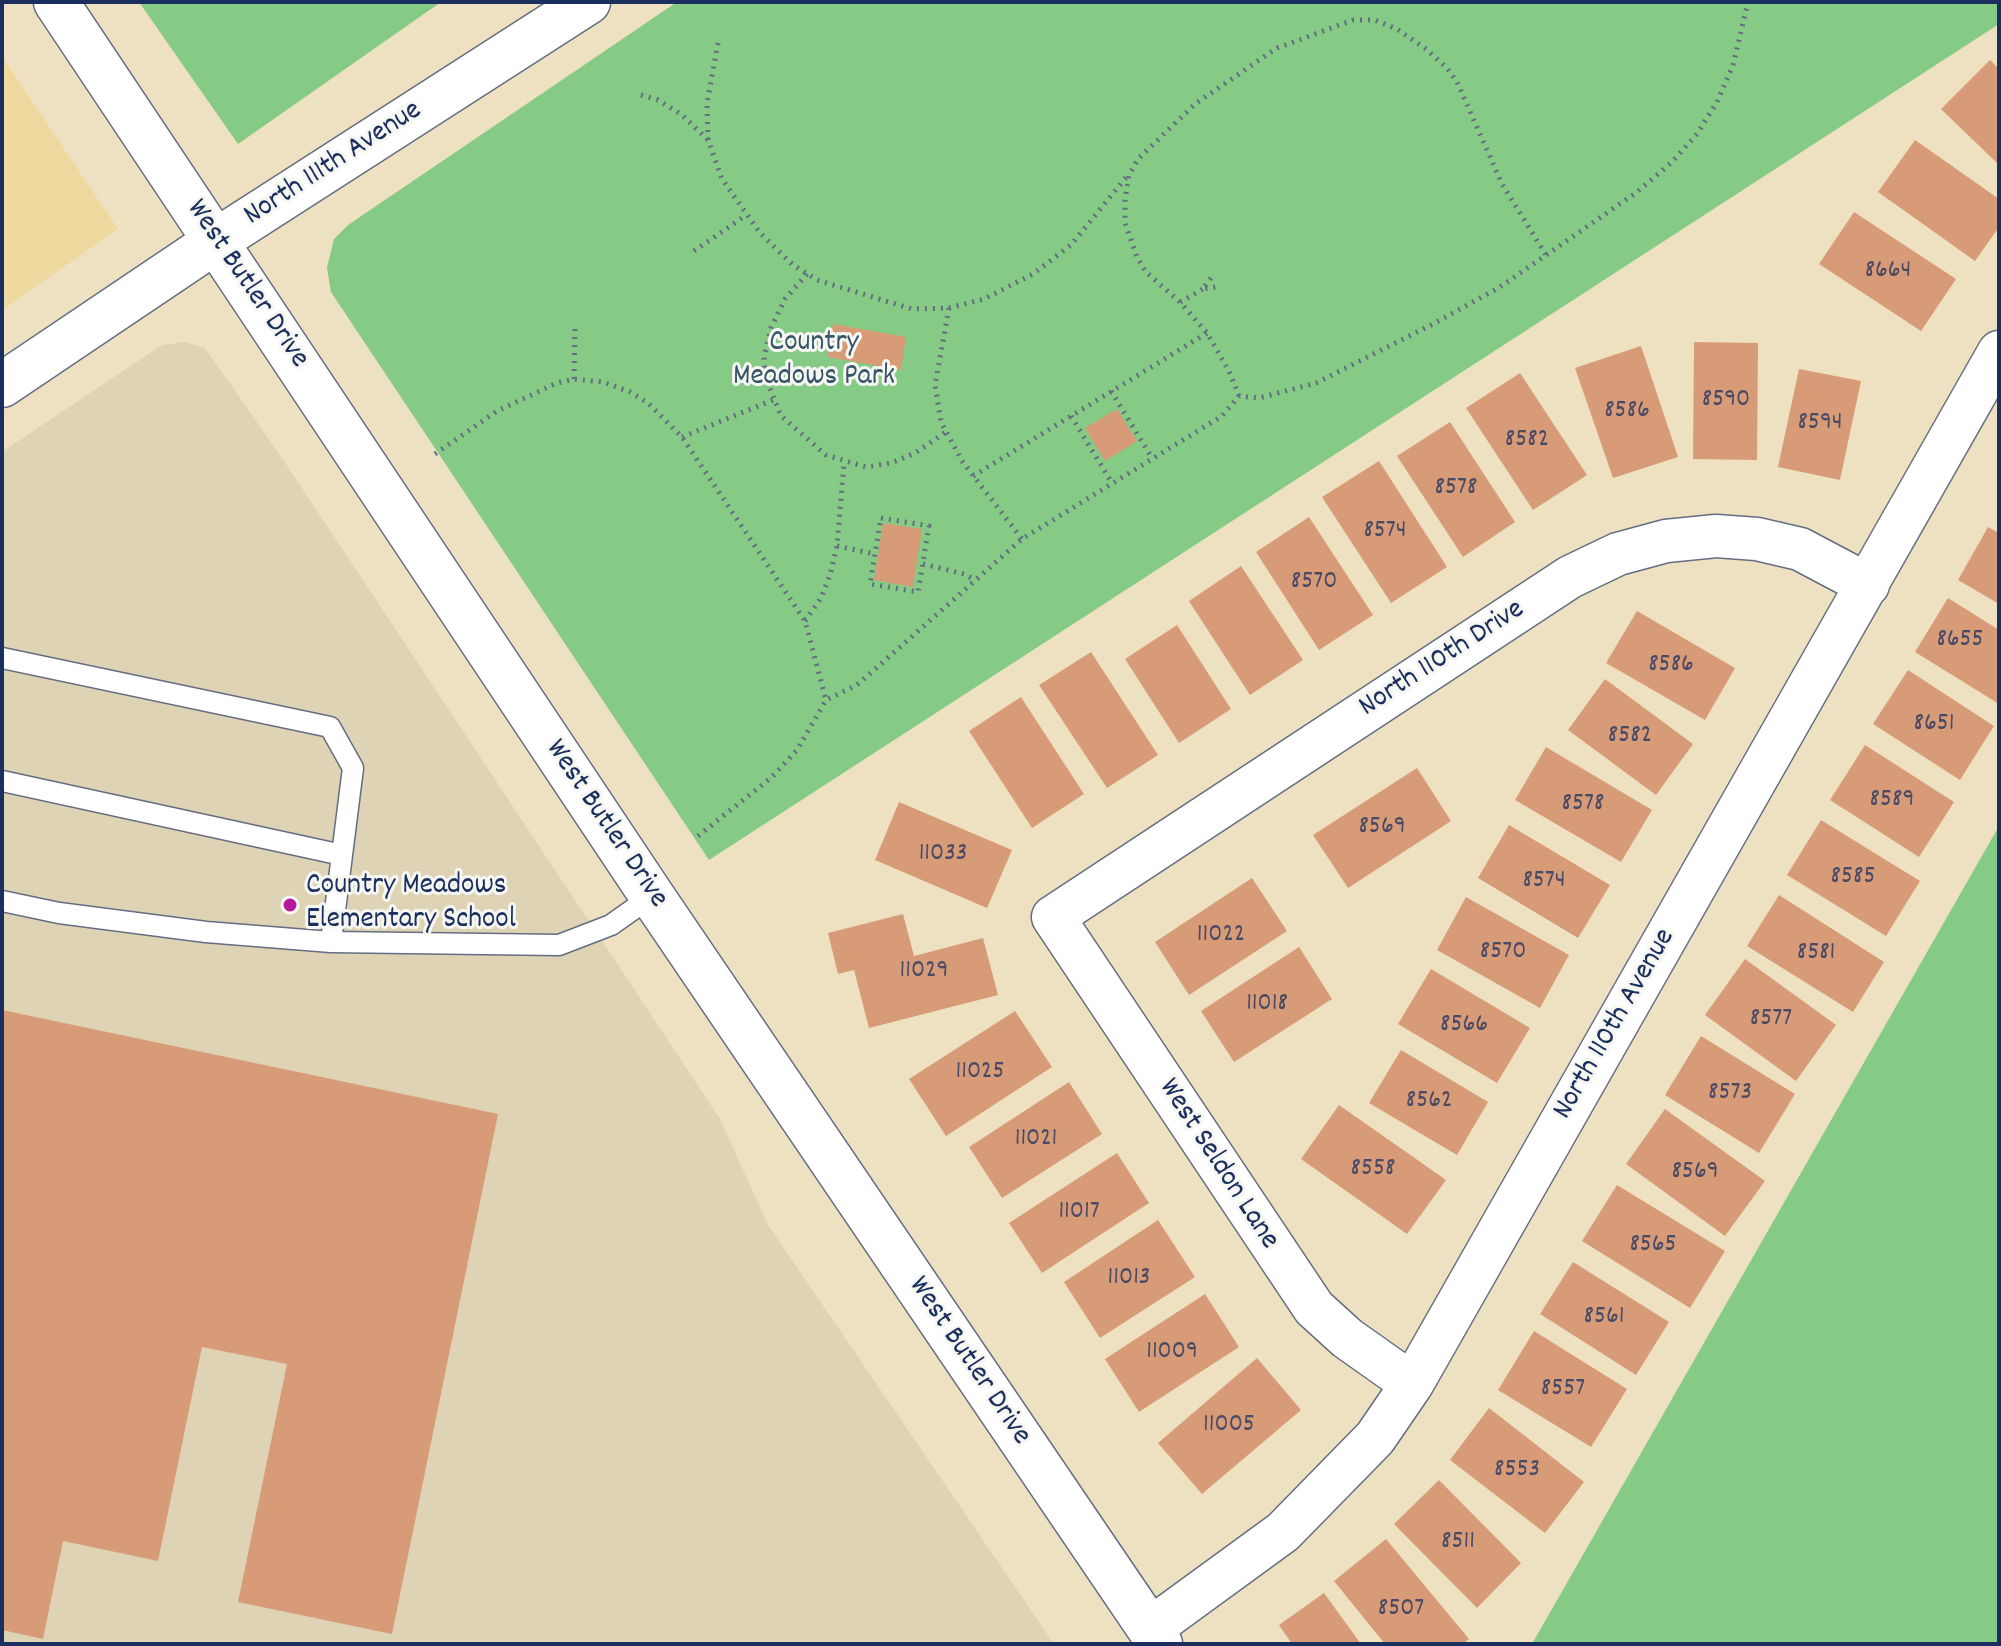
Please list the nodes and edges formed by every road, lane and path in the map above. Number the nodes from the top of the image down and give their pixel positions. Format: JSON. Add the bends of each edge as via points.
{"nodes":[{"id":1,"x":56,"y":2,"type":"edge"},
{"id":2,"x":588,"y":2,"type":"edge"},
{"id":3,"x":1748,"y":2,"type":"edge"},
{"id":4,"x":718,"y":43,"type":"dead end"},
{"id":5,"x":641,"y":95,"type":"dead end"},
{"id":6,"x":708,"y":140,"type":"junction"},
{"id":7,"x":1129,"y":175,"type":"junction"},
{"id":8,"x":745,"y":216,"type":"junction"},
{"id":9,"x":216,"y":241,"type":"junction"},
{"id":10,"x":694,"y":251,"type":"dead end"},
{"id":11,"x":1546,"y":255,"type":"junction"},
{"id":12,"x":807,"y":274,"type":"junction"},
{"id":13,"x":1211,"y":278,"type":"dead end"},
{"id":14,"x":1216,"y":287,"type":"dead end"},
{"id":15,"x":1203,"y":289,"type":"junction"},
{"id":16,"x":1180,"y":302,"type":"junction"},
{"id":17,"x":949,"y":308,"type":"junction"},
{"id":18,"x":575,"y":327,"type":"dead end"},
{"id":19,"x":1207,"y":333,"type":"junction"},
{"id":20,"x":1999,"y":352,"type":"edge"},
{"id":21,"x":574,"y":379,"type":"junction"},
{"id":22,"x":2,"y":385,"type":"edge"},
{"id":23,"x":1111,"y":391,"type":"junction"},
{"id":24,"x":1239,"y":396,"type":"junction"},
{"id":25,"x":773,"y":400,"type":"junction"},
{"id":26,"x":1071,"y":416,"type":"junction"},
{"id":27,"x":946,"y":432,"type":"junction"},
{"id":28,"x":682,"y":437,"type":"junction"},
{"id":29,"x":435,"y":454,"type":"dead end"},
{"id":30,"x":1152,"y":458,"type":"junction"},
{"id":31,"x":844,"y":463,"type":"junction"},
{"id":32,"x":973,"y":476,"type":"junction"},
{"id":33,"x":1112,"y":483,"type":"junction"},
{"id":34,"x":1022,"y":539,"type":"junction"},
{"id":35,"x":837,"y":546,"type":"junction"},
{"id":36,"x":875,"y":554,"type":"junction"},
{"id":37,"x":923,"y":564,"type":"junction"},
{"id":38,"x":975,"y":580,"type":"junction"},
{"id":39,"x":1868,"y":585,"type":"junction"},
{"id":40,"x":805,"y":621,"type":"junction"},
{"id":41,"x":2,"y":658,"type":"edge"},
{"id":42,"x":826,"y":700,"type":"junction"},
{"id":43,"x":2,"y":781,"type":"edge"},
{"id":44,"x":698,"y":836,"type":"dead end"},
{"id":45,"x":342,"y":855,"type":"junction"},
{"id":46,"x":652,"y":896,"type":"junction"},
{"id":47,"x":2,"y":901,"type":"edge"},
{"id":48,"x":1053,"y":917,"type":"joint"},
{"id":49,"x":331,"y":942,"type":"junction"},
{"id":50,"x":1412,"y":1384,"type":"junction"},
{"id":51,"x":1155,"y":1636,"type":"edge"}],
"edges":[{"from":1,"to":9,"type":"street","name":"West Butler Drive"},
{"from":2,"to":9,"type":"street","name":"North 111th Avenue"},
{"from":3,"to":11,"type":"path","via":[[1733,65],[1697,134],[1637,192]]},
{"from":4,"to":6,"type":"path","via":[[707,103]]},
{"from":5,"to":6,"type":"path","via":[[682,115]]},
{"from":6,"to":8,"type":"path","via":[[722,179]]},
{"from":7,"to":11,"type":"path","via":[[1138,159],[1195,104],[1237,73],[1277,48],[1319,31],[1353,20],[1375,20],[1397,29],[1447,68],[1502,184]]},
{"from":7,"to":16,"type":"path","via":[[1128,236],[1146,272]]},
{"from":7,"to":17,"type":"path","via":[[1071,245],[1033,274]]},
{"from":8,"to":10,"type":"path"},
{"from":8,"to":12,"type":"path"},
{"from":9,"to":22,"type":"street","name":"North 111th Avenue"},
{"from":9,"to":46,"type":"street","name":"West Butler Drive"},
{"from":11,"to":24,"type":"path","via":[[1470,305],[1316,383],[1259,398]]},
{"from":12,"to":17,"type":"path","via":[[912,309]]},
{"from":12,"to":25,"type":"path","via":[[785,299],[771,328],[764,357]]},
{"from":13,"to":15,"type":"path"},
{"from":14,"to":15,"type":"path"},
{"from":15,"to":16,"type":"path"},
{"from":16,"to":19,"type":"path"},
{"from":17,"to":27,"type":"path","via":[[935,385]]},
{"from":18,"to":21,"type":"path"},
{"from":19,"to":23,"type":"path"},
{"from":19,"to":24,"type":"path"},
{"from":20,"to":39,"type":"street","name":"North 110th Avenue"},
{"from":21,"to":28,"type":"path","via":[[630,392]]},
{"from":21,"to":29,"type":"path","via":[[527,394]]},
{"from":23,"to":26,"type":"path"},
{"from":23,"to":30,"type":"path"},
{"from":24,"to":30,"type":"path","via":[[1222,416]]},
{"from":25,"to":28,"type":"path"},
{"from":25,"to":31,"type":"path","via":[[800,436]]},
{"from":26,"to":32,"type":"path"},
{"from":26,"to":33,"type":"path"},
{"from":27,"to":31,"type":"path","via":[[891,463]]},
{"from":27,"to":32,"type":"path"},
{"from":28,"to":40,"type":"path"},
{"from":30,"to":33,"type":"path"},
{"from":31,"to":35,"type":"path"},
{"from":32,"to":34,"type":"path"},
{"from":33,"to":34,"type":"path"},
{"from":34,"to":38,"type":"path"},
{"from":35,"to":36,"type":"path"},
{"from":35,"to":40,"type":"path","via":[[821,598]]},
{"from":36,"to":37,"type":"path","via":[[870,584],[918,592]]},
{"from":36,"to":37,"type":"path","via":[[881,518],[929,526]]},
{"from":37,"to":38,"type":"path"},
{"from":38,"to":42,"type":"path","via":[[857,685]]},
{"from":39,"to":48,"type":"street","name":"North 110th Drive","via":[[1800,549],[1757,539],[1666,541],[1618,554],[1570,577]]},
{"from":39,"to":50,"type":"street","name":"North 110th Avenue"},
{"from":40,"to":42,"type":"path"},
{"from":41,"to":45,"type":"lane","via":[[330,727],[353,768]]},
{"from":42,"to":44,"type":"path","via":[[797,750],[772,777]]},
{"from":43,"to":45,"type":"lane"},
{"from":45,"to":49,"type":"lane"},
{"from":46,"to":49,"type":"lane","via":[[611,925],[559,945]]},
{"from":46,"to":51,"type":"street","name":"West Butler Drive"},
{"from":47,"to":49,"type":"lane","via":[[206,932]]},
{"from":48,"to":50,"type":"street","name":"West Seldon Lane","via":[[1314,1308]]},
{"from":50,"to":51,"type":"street","name":"North 110th Avenue","via":[[1337,1481]]}]}
